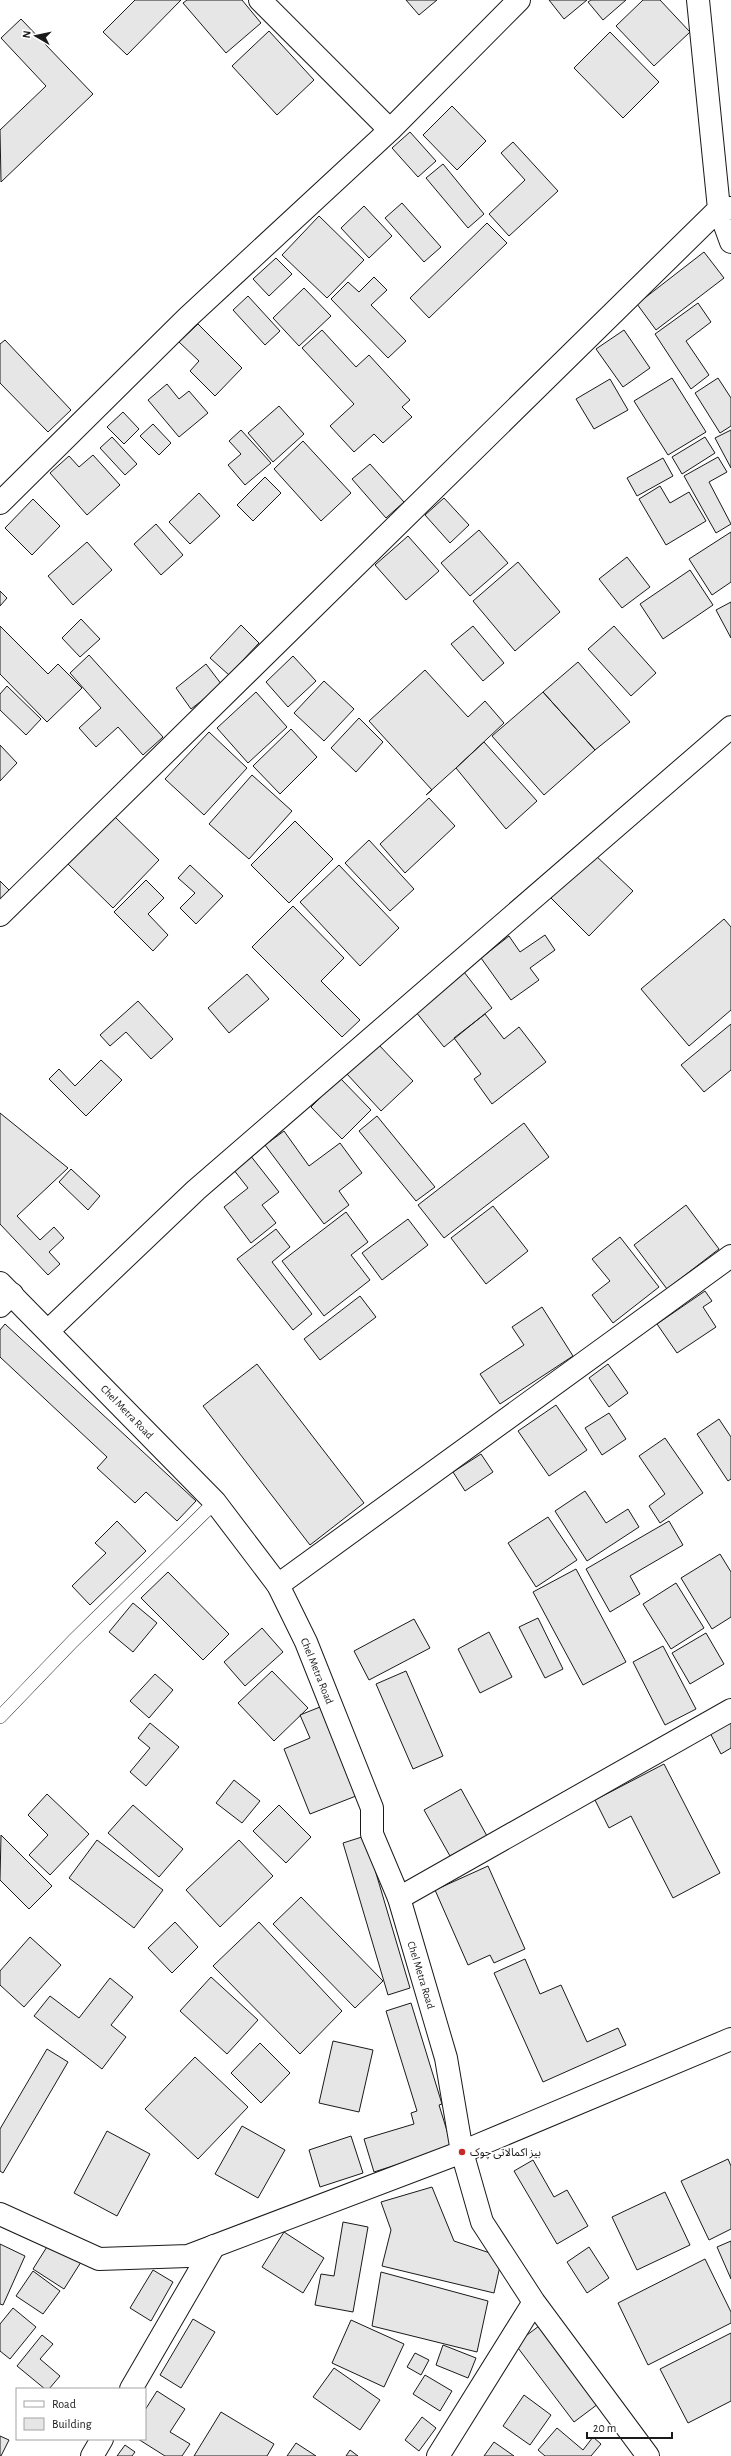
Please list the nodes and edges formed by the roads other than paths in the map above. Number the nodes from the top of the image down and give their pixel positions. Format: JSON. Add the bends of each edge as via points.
{"nodes":[{"id":1,"x":260,"y":0,"type":"edge"},
{"id":2,"x":518,"y":0,"type":"edge"},
{"id":3,"x":698,"y":0,"type":"edge"},
{"id":4,"x":390,"y":130,"type":"junction"},
{"id":5,"x":725,"y":209,"type":"edge"},
{"id":6,"x":731,"y":242,"type":"edge"},
{"id":7,"x":0,"y":503,"type":"edge"},
{"id":8,"x":731,"y":727,"type":"edge"},
{"id":9,"x":0,"y":915,"type":"edge"},
{"id":10,"x":731,"y":1256,"type":"edge"},
{"id":11,"x":4,"y":1295,"type":"edge"},
{"id":12,"x":48,"y":1331,"type":"junction"},
{"id":13,"x":215,"y":1502,"type":"junction"},
{"id":14,"x":278,"y":1585,"type":"junction"},
{"id":15,"x":731,"y":1710,"type":"edge"},
{"id":16,"x":0,"y":1717,"type":"edge"},
{"id":17,"x":398,"y":1898,"type":"junction"},
{"id":18,"x":731,"y":2040,"type":"edge"},
{"id":19,"x":462,"y":2152,"type":"junction"},
{"id":20,"x":0,"y":2214,"type":"edge"},
{"id":21,"x":214,"y":2246,"type":"junction"},
{"id":22,"x":534,"y":2302,"type":"junction"},
{"id":23,"x":132,"y":2388,"type":"edge"},
{"id":24,"x":101,"y":2440,"type":"edge"},
{"id":25,"x":92,"y":2456,"type":"edge"},
{"id":26,"x":438,"y":2456,"type":"edge"},
{"id":27,"x":648,"y":2456,"type":"edge"}],
"edges":[{"from":1,"to":4,"type":"street"},
{"from":2,"to":4,"type":"street"},
{"from":3,"to":5,"type":"street"},
{"from":4,"to":7,"type":"street","via":[[186,318]]},
{"from":5,"to":6,"type":"street"},
{"from":5,"to":9,"type":"street"},
{"from":8,"to":12,"type":"street","via":[[196,1190]]},
{"from":10,"to":14,"type":"street"},
{"from":11,"to":12,"type":"street","name":"Chel Metra Road"},
{"from":12,"to":13,"type":"street","name":"Chel Metra Road"},
{"from":13,"to":14,"type":"street","name":"Chel Metra Road"},
{"from":13,"to":16,"type":"lane","via":[[73,1641]]},
{"from":14,"to":17,"type":"street","name":"Chel Metra Road","via":[[306,1642],[372,1808],[372,1834]]},
{"from":15,"to":17,"type":"street"},
{"from":17,"to":19,"type":"street","name":"Chel Metra Road","via":[[446,2058]]},
{"from":18,"to":19,"type":"street"},
{"from":19,"to":21,"type":"street"},
{"from":19,"to":22,"type":"street","name":"Chel Metra Road","via":[[482,2222]]},
{"from":20,"to":21,"type":"street","via":[[99,2259],[188,2256]]},
{"from":21,"to":23,"type":"street"},
{"from":22,"to":26,"type":"street"},
{"from":22,"to":27,"type":"street","name":"Chel Metra Road"},
{"from":24,"to":25,"type":"street"}]}
